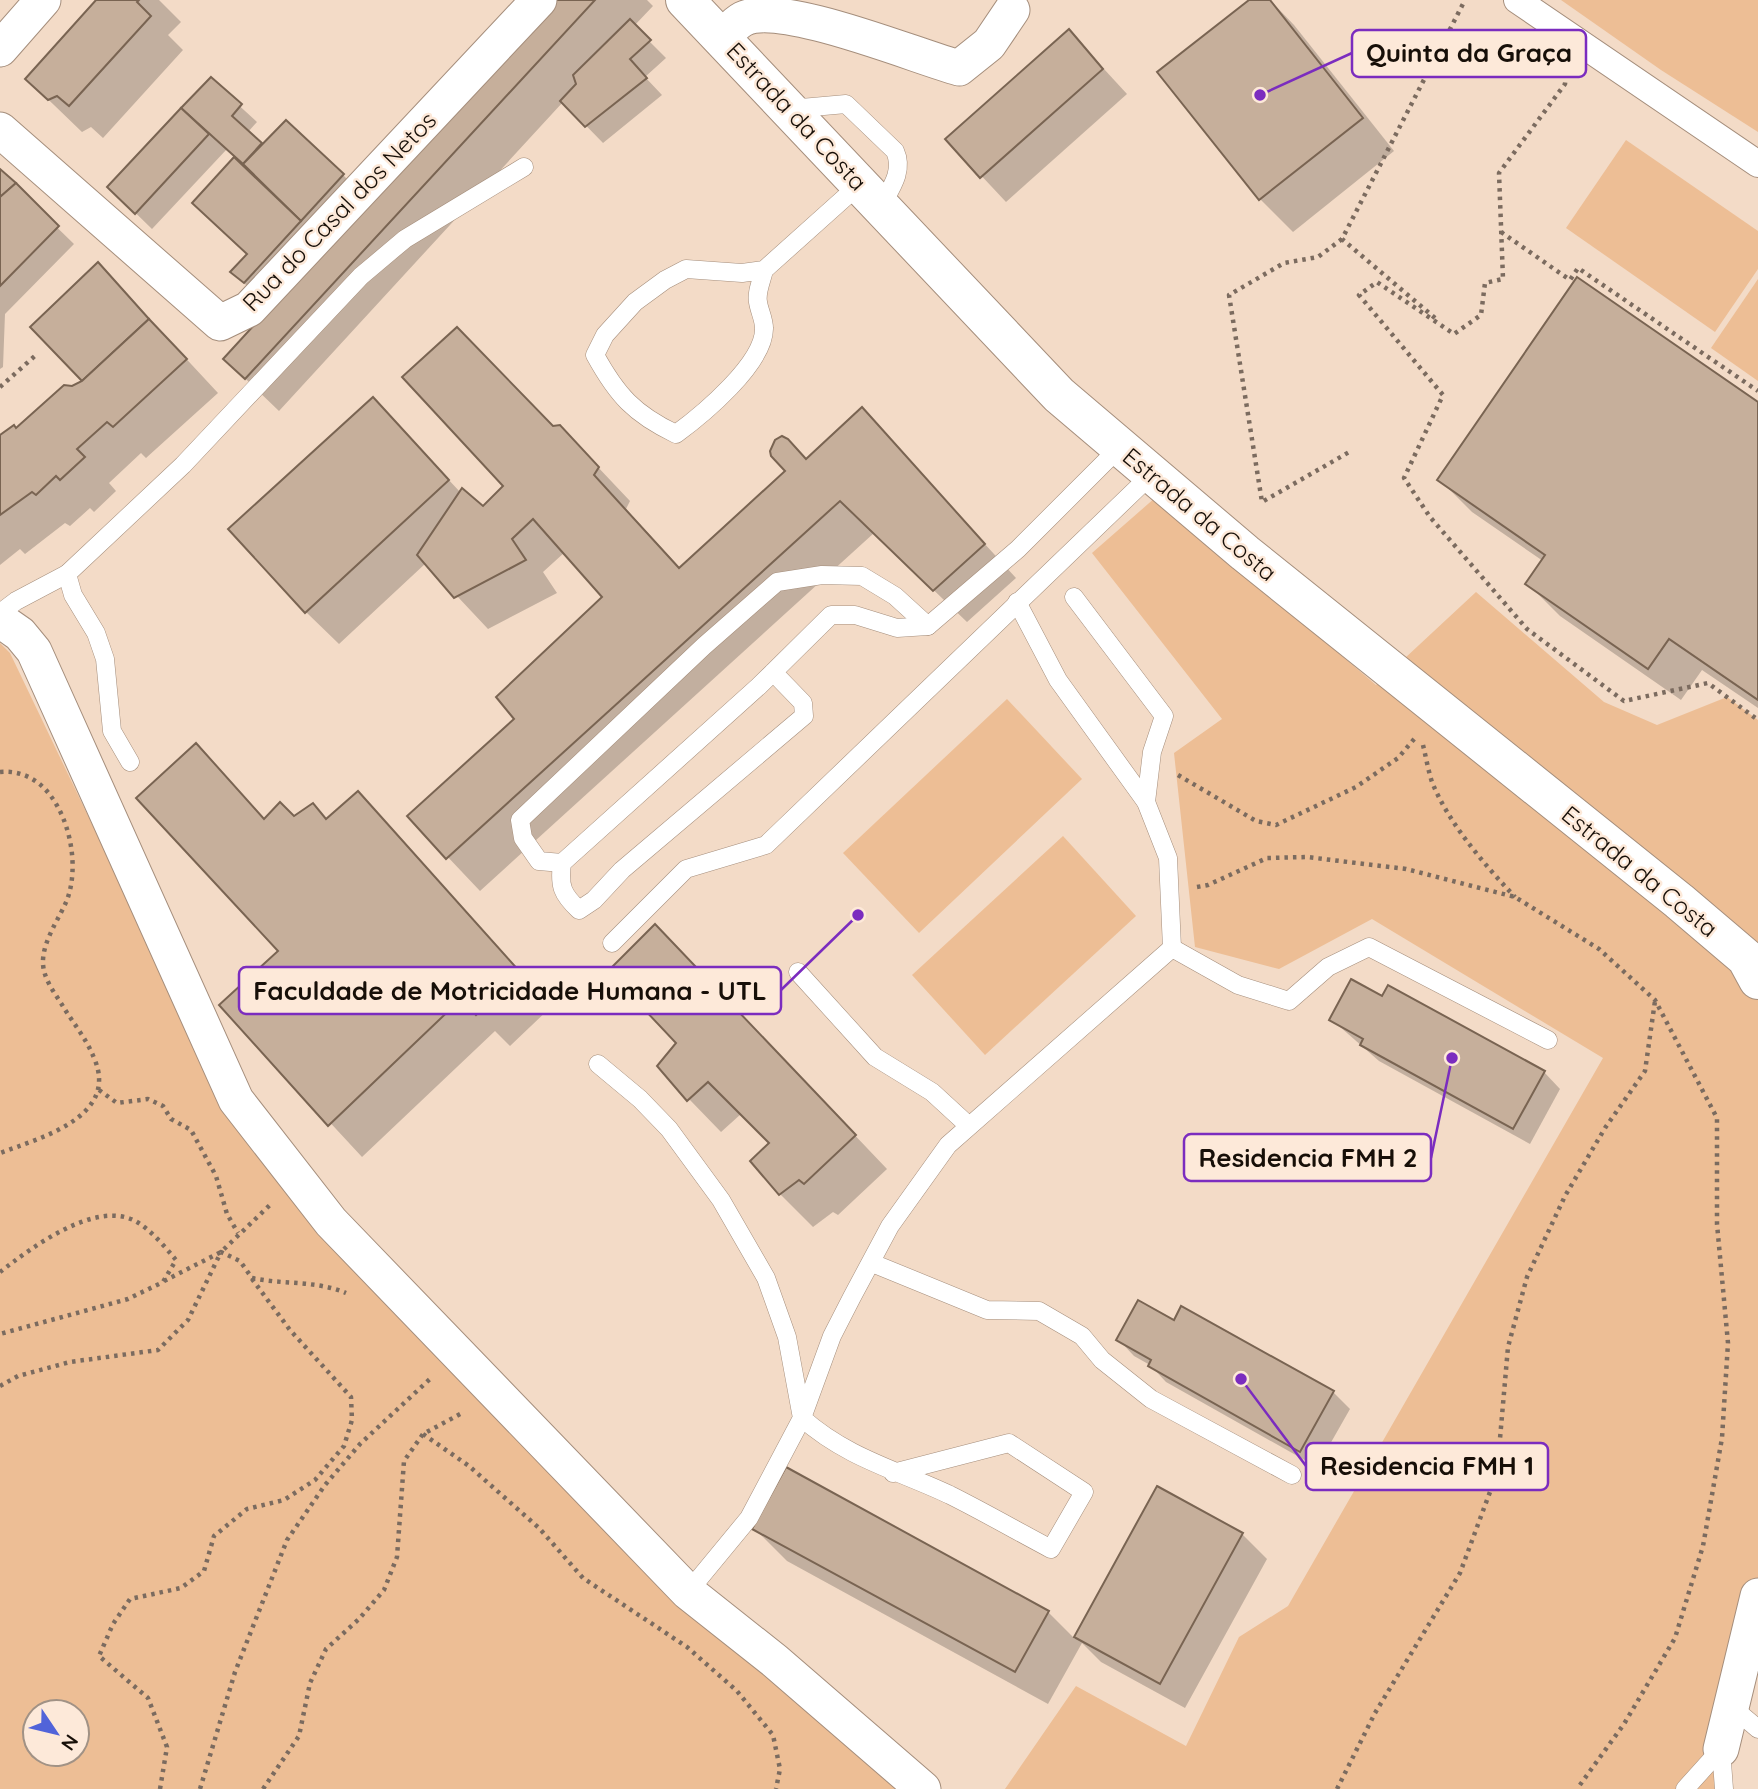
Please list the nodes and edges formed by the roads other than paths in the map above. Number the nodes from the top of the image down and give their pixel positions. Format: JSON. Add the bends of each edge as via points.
{"nodes":[{"id":1,"x":43,"y":0,"type":"edge"},
{"id":2,"x":539,"y":0,"type":"edge"},
{"id":3,"x":685,"y":0,"type":"edge"},
{"id":4,"x":1517,"y":0,"type":"edge"},
{"id":5,"x":1012,"y":10,"type":"dead end"},
{"id":6,"x":723,"y":37,"type":"junction"},
{"id":7,"x":0,"y":49,"type":"edge"},
{"id":8,"x":0,"y":130,"type":"edge"},
{"id":9,"x":1758,"y":164,"type":"edge"},
{"id":10,"x":524,"y":167,"type":"dead end"},
{"id":11,"x":871,"y":195,"type":"junction"},
{"id":12,"x":764,"y":270,"type":"junction"},
{"id":13,"x":1120,"y":447,"type":"junction"},
{"id":14,"x":1152,"y":474,"type":"junction"},
{"id":15,"x":66,"y":575,"type":"junction"},
{"id":16,"x":1074,"y":597,"type":"dead end"},
{"id":17,"x":1017,"y":602,"type":"junction"},
{"id":18,"x":0,"y":614,"type":"edge"},
{"id":19,"x":0,"y":620,"type":"edge"},
{"id":20,"x":928,"y":626,"type":"junction"},
{"id":21,"x":773,"y":672,"type":"junction"},
{"id":22,"x":130,"y":762,"type":"dead end"},
{"id":23,"x":1146,"y":802,"type":"junction"},
{"id":24,"x":562,"y":863,"type":"junction"},
{"id":25,"x":612,"y":943,"type":"dead end"},
{"id":26,"x":1172,"y":948,"type":"junction"},
{"id":27,"x":798,"y":972,"type":"dead end"},
{"id":28,"x":1758,"y":980,"type":"edge"},
{"id":29,"x":1548,"y":1040,"type":"dead end"},
{"id":30,"x":598,"y":1064,"type":"dead end"},
{"id":31,"x":969,"y":1126,"type":"junction"},
{"id":32,"x":872,"y":1263,"type":"junction"},
{"id":33,"x":802,"y":1418,"type":"junction"},
{"id":34,"x":893,"y":1473,"type":"junction"},
{"id":35,"x":1293,"y":1475,"type":"dead end"},
{"id":36,"x":688,"y":1592,"type":"junction"},
{"id":37,"x":1758,"y":1596,"type":"edge"},
{"id":38,"x":1732,"y":1707,"type":"junction"},
{"id":39,"x":1758,"y":1729,"type":"edge"},
{"id":40,"x":1721,"y":1749,"type":"junction"},
{"id":41,"x":923,"y":1789,"type":"edge"},
{"id":42,"x":1685,"y":1789,"type":"edge"},
{"id":43,"x":1724,"y":1789,"type":"edge"}],
"edges":[{"from":1,"to":7,"type":"street"},
{"from":2,"to":8,"type":"street","name":"Rua do Casal dos Netos","via":[[249,309],[220,323]]},
{"from":3,"to":6,"type":"street","name":"Estrada da Costa"},
{"from":4,"to":9,"type":"street"},
{"from":5,"to":6,"type":"street","via":[[989,44],[959,68],[837,26],[778,14],[744,18]]},
{"from":6,"to":11,"type":"street","name":"Estrada da Costa"},
{"from":10,"to":15,"type":"lane","via":[[405,239],[361,276],[183,465]]},
{"from":11,"to":12,"type":"lane"},
{"from":11,"to":13,"type":"street","name":"Estrada da Costa","via":[[1059,395]]},
{"from":12,"to":12,"type":"lane","via":[[686,269],[635,302],[605,335],[595,355],[615,391],[647,420],[676,434],[694,421],[736,382],[752,360],[765,330],[757,299]]},
{"from":13,"to":14,"type":"street","name":"Estrada da Costa"},
{"from":13,"to":20,"type":"lane","via":[[1018,549]]},
{"from":14,"to":17,"type":"lane"},
{"from":14,"to":28,"type":"street","name":"Estrada da Costa","via":[[1679,901],[1746,958]]},
{"from":15,"to":18,"type":"lane"},
{"from":15,"to":22,"type":"lane","via":[[105,659],[112,731]]},
{"from":16,"to":23,"type":"lane","via":[[1164,716]]},
{"from":17,"to":23,"type":"lane","via":[[1058,680]]},
{"from":17,"to":25,"type":"lane","via":[[766,845],[686,869]]},
{"from":19,"to":36,"type":"street","via":[[34,651],[236,1101],[331,1222]]},
{"from":20,"to":21,"type":"lane","via":[[897,628],[855,615],[831,615]]},
{"from":20,"to":24,"type":"lane","via":[[895,596],[862,576],[822,575],[778,582],[520,820],[523,838],[539,861]]},
{"from":21,"to":24,"type":"lane"},
{"from":21,"to":24,"type":"lane","via":[[803,703],[804,716],[781,737],[579,910],[564,896],[559,883]]},
{"from":23,"to":26,"type":"lane","via":[[1168,858]]},
{"from":26,"to":29,"type":"lane","via":[[1238,985],[1289,1001],[1328,967],[1369,947]]},
{"from":26,"to":31,"type":"lane"},
{"from":27,"to":31,"type":"lane","via":[[875,1057],[932,1092]]},
{"from":30,"to":33,"type":"lane","via":[[669,1129],[721,1200],[765,1278],[788,1337]]},
{"from":31,"to":32,"type":"lane","via":[[928,1170],[890,1226]]},
{"from":32,"to":33,"type":"lane","via":[[832,1336]]},
{"from":32,"to":35,"type":"lane","via":[[987,1310],[1039,1311],[1083,1336],[1102,1360],[1151,1399]]},
{"from":33,"to":34,"type":"lane","via":[[828,1441]]},
{"from":33,"to":36,"type":"lane","via":[[749,1518]]},
{"from":34,"to":34,"type":"lane","via":[[948,1495],[1051,1549],[1084,1492],[1009,1443]]},
{"from":36,"to":41,"type":"street"},
{"from":37,"to":38,"type":"street"},
{"from":38,"to":39,"type":"lane"},
{"from":38,"to":40,"type":"street"},
{"from":40,"to":42,"type":"lane"},
{"from":40,"to":43,"type":"lane"}]}
